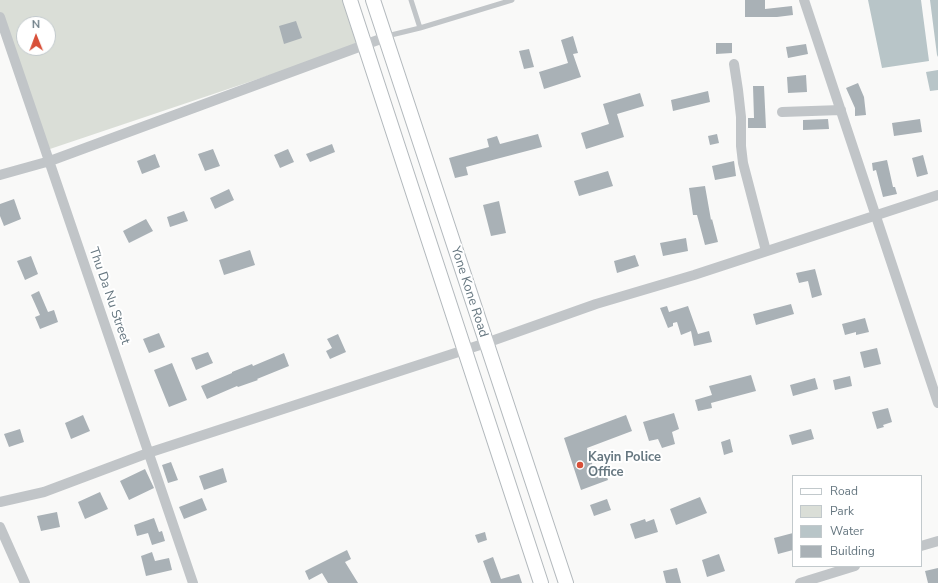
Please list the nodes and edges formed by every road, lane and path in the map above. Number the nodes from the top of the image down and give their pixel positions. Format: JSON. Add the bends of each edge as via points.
{"nodes":[{"id":1,"x":350,"y":0,"type":"edge"},
{"id":2,"x":373,"y":0,"type":"edge"},
{"id":3,"x":411,"y":0,"type":"edge"},
{"id":4,"x":512,"y":0,"type":"edge"},
{"id":5,"x":804,"y":0,"type":"edge"},
{"id":6,"x":0,"y":17,"type":"edge"},
{"id":7,"x":420,"y":28,"type":"junction"},
{"id":8,"x":386,"y":36,"type":"junction"},
{"id":9,"x":365,"y":44,"type":"junction"},
{"id":10,"x":734,"y":64,"type":"dead end"},
{"id":11,"x":841,"y":110,"type":"junction"},
{"id":12,"x":782,"y":112,"type":"dead end"},
{"id":13,"x":50,"y":162,"type":"junction"},
{"id":14,"x":0,"y":175,"type":"edge"},
{"id":15,"x":938,"y":195,"type":"edge"},
{"id":16,"x":875,"y":215,"type":"junction"},
{"id":17,"x":446,"y":223,"type":"junction"},
{"id":18,"x":426,"y":229,"type":"junction"},
{"id":19,"x":766,"y":251,"type":"junction"},
{"id":20,"x":486,"y":343,"type":"junction"},
{"id":21,"x":465,"y":349,"type":"junction"},
{"id":22,"x":938,"y":403,"type":"edge"},
{"id":23,"x":148,"y":453,"type":"junction"},
{"id":24,"x":0,"y":502,"type":"edge"},
{"id":25,"x":0,"y":527,"type":"edge"},
{"id":26,"x":938,"y":541,"type":"edge"},
{"id":27,"x":922,"y":546,"type":"edge"},
{"id":28,"x":852,"y":567,"type":"edge"},
{"id":29,"x":25,"y":583,"type":"edge"},
{"id":30,"x":193,"y":583,"type":"edge"},
{"id":31,"x":541,"y":583,"type":"edge"},
{"id":32,"x":566,"y":583,"type":"edge"},
{"id":33,"x":800,"y":583,"type":"edge"}],
"edges":[{"from":1,"to":9,"type":"street"},
{"from":2,"to":8,"type":"street","name":"Yone Kone Road"},
{"from":3,"to":7,"type":"lane"},
{"from":4,"to":7,"type":"lane"},
{"from":5,"to":11,"type":"street"},
{"from":6,"to":13,"type":"street","name":"Thu Da Nu Street"},
{"from":7,"to":8,"type":"lane"},
{"from":8,"to":9,"type":"street"},
{"from":8,"to":17,"type":"street","name":"Yone Kone Road"},
{"from":9,"to":13,"type":"street"},
{"from":9,"to":18,"type":"street"},
{"from":10,"to":19,"type":"street","via":[[741,117],[743,163]]},
{"from":11,"to":12,"type":"street"},
{"from":11,"to":16,"type":"street"},
{"from":13,"to":14,"type":"street"},
{"from":13,"to":23,"type":"street","name":"Thu Da Nu Street"},
{"from":15,"to":16,"type":"street"},
{"from":16,"to":19,"type":"street"},
{"from":16,"to":22,"type":"street"},
{"from":17,"to":18,"type":"street"},
{"from":17,"to":20,"type":"street","name":"Yone Kone Road"},
{"from":18,"to":21,"type":"street"},
{"from":19,"to":20,"type":"street","via":[[596,304]]},
{"from":20,"to":21,"type":"street"},
{"from":20,"to":32,"type":"street","name":"Yone Kone Road"},
{"from":21,"to":23,"type":"street"},
{"from":21,"to":31,"type":"street"},
{"from":23,"to":24,"type":"street","via":[[44,492]]},
{"from":23,"to":30,"type":"street","name":"Thu Da Nu Street"},
{"from":25,"to":29,"type":"street"},
{"from":26,"to":27,"type":"street"},
{"from":28,"to":33,"type":"street"}]}
